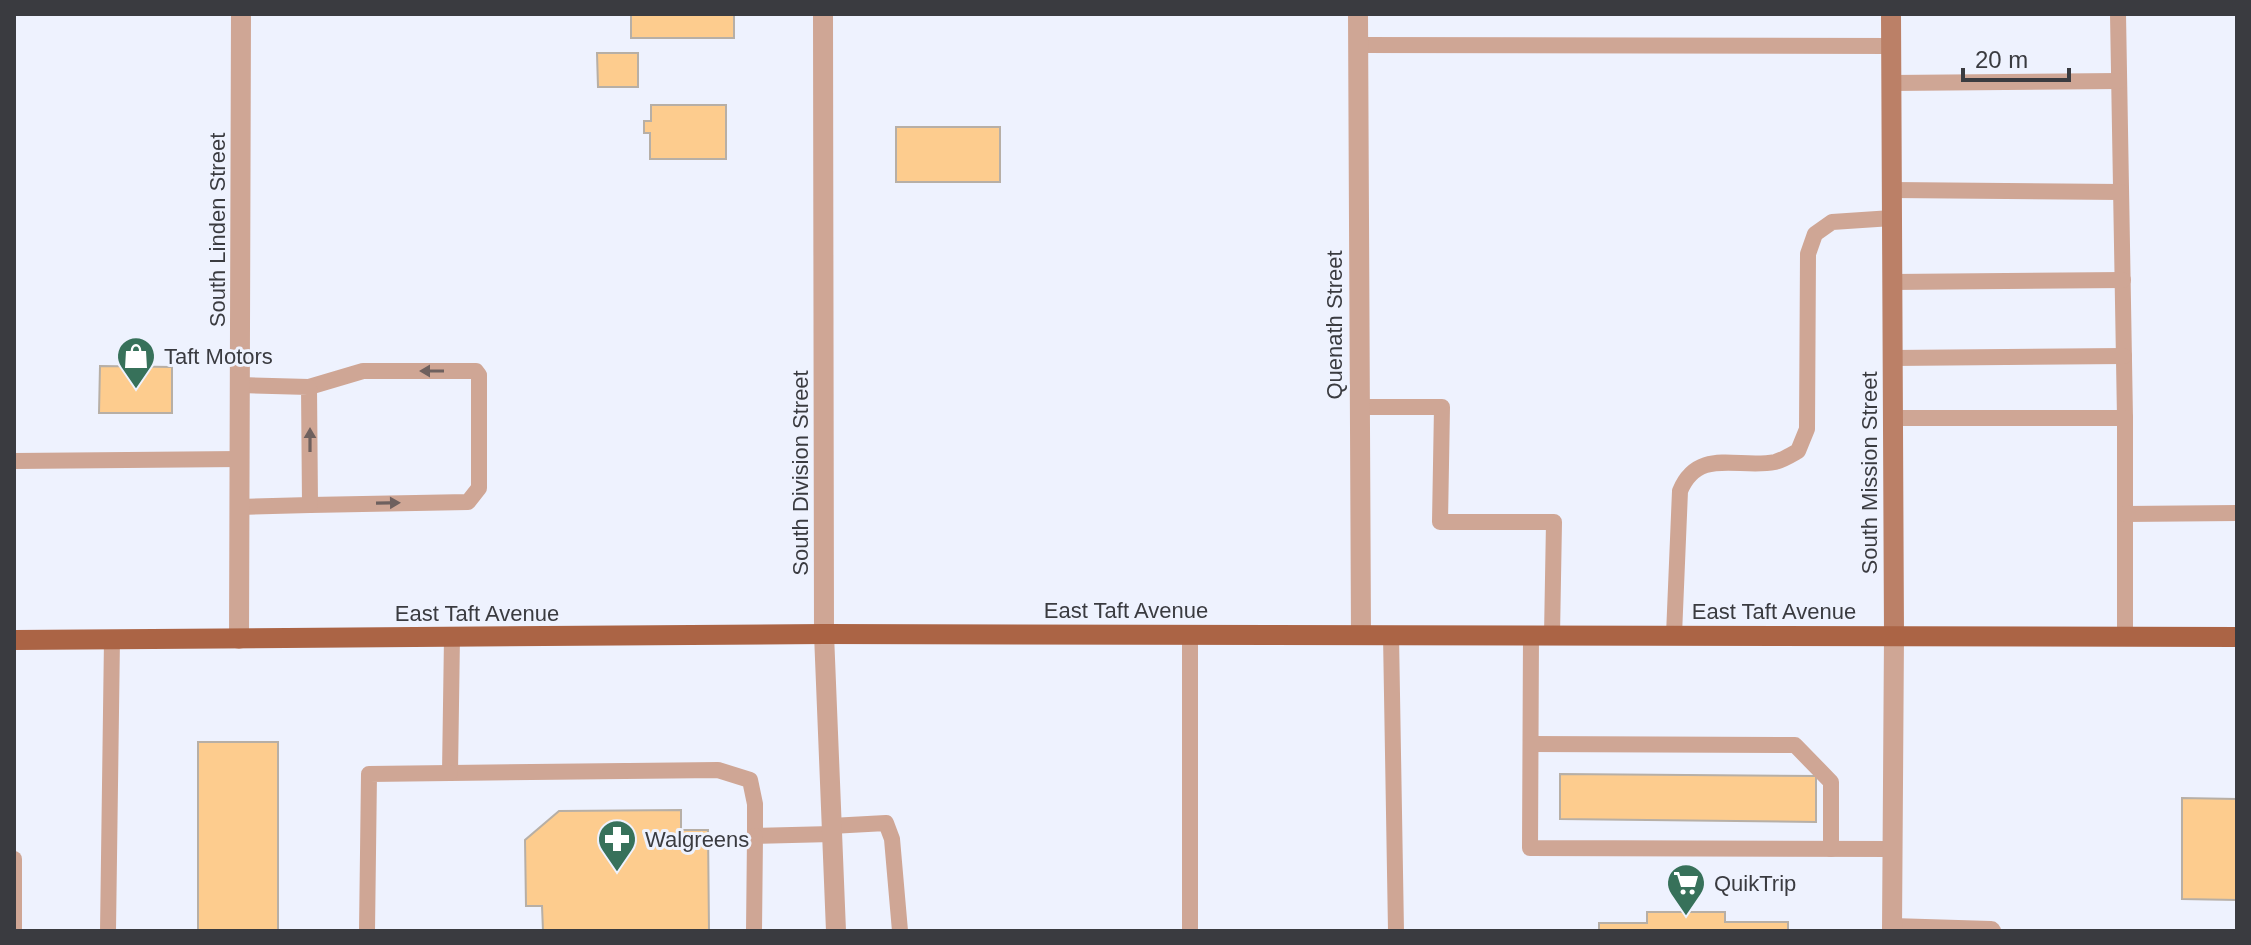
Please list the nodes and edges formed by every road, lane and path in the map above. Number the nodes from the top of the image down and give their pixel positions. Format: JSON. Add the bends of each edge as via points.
{"nodes":[{"id":1,"x":241,"y":14,"type":"edge"},
{"id":2,"x":823,"y":14,"type":"edge"},
{"id":3,"x":1358,"y":14,"type":"edge"},
{"id":4,"x":1891,"y":14,"type":"edge"},
{"id":5,"x":2118,"y":14,"type":"edge"},
{"id":6,"x":1358,"y":45,"type":"junction"},
{"id":7,"x":1891,"y":46,"type":"junction"},
{"id":8,"x":2119,"y":81,"type":"junction"},
{"id":9,"x":1891,"y":83,"type":"junction"},
{"id":10,"x":1892,"y":190,"type":"junction"},
{"id":11,"x":2121,"y":192,"type":"junction"},
{"id":12,"x":1892,"y":218,"type":"junction"},
{"id":13,"x":2123,"y":280,"type":"junction"},
{"id":14,"x":1892,"y":282,"type":"junction"},
{"id":15,"x":2124,"y":356,"type":"junction"},
{"id":16,"x":1893,"y":358,"type":"junction"},
{"id":17,"x":241,"y":385,"type":"junction"},
{"id":18,"x":309,"y":387,"type":"junction"},
{"id":19,"x":1358,"y":407,"type":"junction"},
{"id":20,"x":1893,"y":418,"type":"junction"},
{"id":21,"x":2125,"y":418,"type":"junction"},
{"id":22,"x":240,"y":459,"type":"junction"},
{"id":23,"x":14,"y":461,"type":"edge"},
{"id":24,"x":310,"y":505,"type":"junction"},
{"id":25,"x":240,"y":507,"type":"junction"},
{"id":26,"x":2237,"y":513,"type":"edge"},
{"id":27,"x":2125,"y":514,"type":"junction"},
{"id":28,"x":824,"y":634,"type":"junction"},
{"id":29,"x":1190,"y":634,"type":"junction"},
{"id":30,"x":1361,"y":635,"type":"junction"},
{"id":31,"x":1391,"y":635,"type":"junction"},
{"id":32,"x":1542,"y":635,"type":"junction"},
{"id":33,"x":1674,"y":635,"type":"junction"},
{"id":34,"x":1894,"y":635,"type":"junction"},
{"id":35,"x":2125,"y":636,"type":"junction"},
{"id":36,"x":452,"y":637,"type":"junction"},
{"id":37,"x":2237,"y":637,"type":"edge"},
{"id":38,"x":112,"y":639,"type":"junction"},
{"id":39,"x":239,"y":639,"type":"junction"},
{"id":40,"x":14,"y":640,"type":"edge"},
{"id":41,"x":1531,"y":744,"type":"junction"},
{"id":42,"x":450,"y":773,"type":"junction"},
{"id":43,"x":832,"y":830,"type":"junction"},
{"id":44,"x":755,"y":836,"type":"junction"},
{"id":45,"x":1831,"y":849,"type":"junction"},
{"id":46,"x":1893,"y":849,"type":"junction"},
{"id":47,"x":14,"y":859,"type":"edge"},
{"id":48,"x":1892,"y":929,"type":"edge"},
{"id":49,"x":14,"y":931,"type":"edge"},
{"id":50,"x":108,"y":931,"type":"edge"},
{"id":51,"x":367,"y":931,"type":"edge"},
{"id":52,"x":754,"y":931,"type":"edge"},
{"id":53,"x":836,"y":931,"type":"edge"},
{"id":54,"x":900,"y":931,"type":"edge"},
{"id":55,"x":1190,"y":931,"type":"edge"},
{"id":56,"x":1396,"y":931,"type":"edge"},
{"id":57,"x":1978,"y":931,"type":"edge"},
{"id":58,"x":1991,"y":931,"type":"edge"}],
"edges":[{"from":1,"to":17,"type":"street","name":"South Linden Street"},
{"from":2,"to":28,"type":"street","name":"South Division Street"},
{"from":3,"to":6,"type":"street","name":"Quenath Street"},
{"from":4,"to":7,"type":"main road","name":"South Mission Street"},
{"from":5,"to":8,"type":"lane"},
{"from":6,"to":7,"type":"lane"},
{"from":6,"to":19,"type":"street","name":"Quenath Street"},
{"from":7,"to":9,"type":"main road","name":"South Mission Street"},
{"from":8,"to":9,"type":"lane"},
{"from":8,"to":11,"type":"lane"},
{"from":9,"to":10,"type":"main road","name":"South Mission Street"},
{"from":10,"to":11,"type":"lane"},
{"from":10,"to":12,"type":"main road","name":"South Mission Street"},
{"from":11,"to":13,"type":"lane"},
{"from":12,"to":14,"type":"main road","name":"South Mission Street"},
{"from":12,"to":33,"type":"lane","via":[[1832,222],[1815,234],[1808,254],[1807,429],[1798,451],[1777,462],[1707,463],[1686,475],[1680,491]]},
{"from":13,"to":14,"type":"lane"},
{"from":13,"to":15,"type":"lane"},
{"from":14,"to":16,"type":"main road","name":"South Mission Street"},
{"from":15,"to":16,"type":"lane"},
{"from":15,"to":21,"type":"lane"},
{"from":16,"to":20,"type":"main road","name":"South Mission Street"},
{"from":17,"to":18,"type":"lane"},
{"from":17,"to":22,"type":"street","name":"South Linden Street"},
{"from":24,"to":18,"type":"lane","one_way":true},
{"from":24,"to":18,"type":"lane","one_way":true,"via":[[468,502],[479,488],[479,375],[363,371]]},
{"from":19,"to":30,"type":"street","name":"Quenath Street"},
{"from":19,"to":32,"type":"lane","via":[[1442,407],[1440,522],[1554,522]]},
{"from":20,"to":21,"type":"lane"},
{"from":20,"to":34,"type":"main road","name":"South Mission Street"},
{"from":21,"to":27,"type":"lane"},
{"from":22,"to":23,"type":"lane"},
{"from":22,"to":25,"type":"street","name":"South Linden Street"},
{"from":24,"to":25,"type":"lane"},
{"from":25,"to":39,"type":"street","name":"South Linden Street"},
{"from":26,"to":27,"type":"lane"},
{"from":27,"to":35,"type":"lane"},
{"from":28,"to":29,"type":"main road","name":"East Taft Avenue"},
{"from":28,"to":36,"type":"main road","name":"East Taft Avenue"},
{"from":28,"to":43,"type":"street","name":"South Division Street"},
{"from":29,"to":30,"type":"main road","name":"East Taft Avenue"},
{"from":29,"to":55,"type":"lane"},
{"from":30,"to":31,"type":"main road","name":"East Taft Avenue"},
{"from":31,"to":32,"type":"main road","name":"East Taft Avenue"},
{"from":31,"to":56,"type":"lane"},
{"from":32,"to":33,"type":"main road","name":"East Taft Avenue"},
{"from":32,"to":41,"type":"lane"},
{"from":33,"to":34,"type":"main road","name":"East Taft Avenue"},
{"from":34,"to":35,"type":"main road","name":"East Taft Avenue"},
{"from":34,"to":46,"type":"street","name":"South Mission Street"},
{"from":35,"to":37,"type":"main road","name":"East Taft Avenue"},
{"from":36,"to":39,"type":"main road","name":"East Taft Avenue"},
{"from":36,"to":42,"type":"lane"},
{"from":38,"to":39,"type":"main road","name":"East Taft Avenue"},
{"from":38,"to":40,"type":"main road","name":"East Taft Avenue"},
{"from":38,"to":50,"type":"lane"},
{"from":41,"to":45,"type":"lane","via":[[1795,745],[1831,782]]},
{"from":41,"to":45,"type":"lane","via":[[1530,848]]},
{"from":42,"to":44,"type":"lane","via":[[718,770],[750,780]]},
{"from":42,"to":51,"type":"lane","via":[[369,774]]},
{"from":43,"to":44,"type":"lane"},
{"from":43,"to":53,"type":"street","name":"South Division Street"},
{"from":43,"to":54,"type":"lane","via":[[886,823]]},
{"from":44,"to":52,"type":"lane"},
{"from":45,"to":46,"type":"lane"},
{"from":46,"to":48,"type":"street","name":"South Mission Street"},
{"from":47,"to":49,"type":"lane"},
{"from":48,"to":57,"type":"street"},
{"from":57,"to":58,"type":"street"}]}
